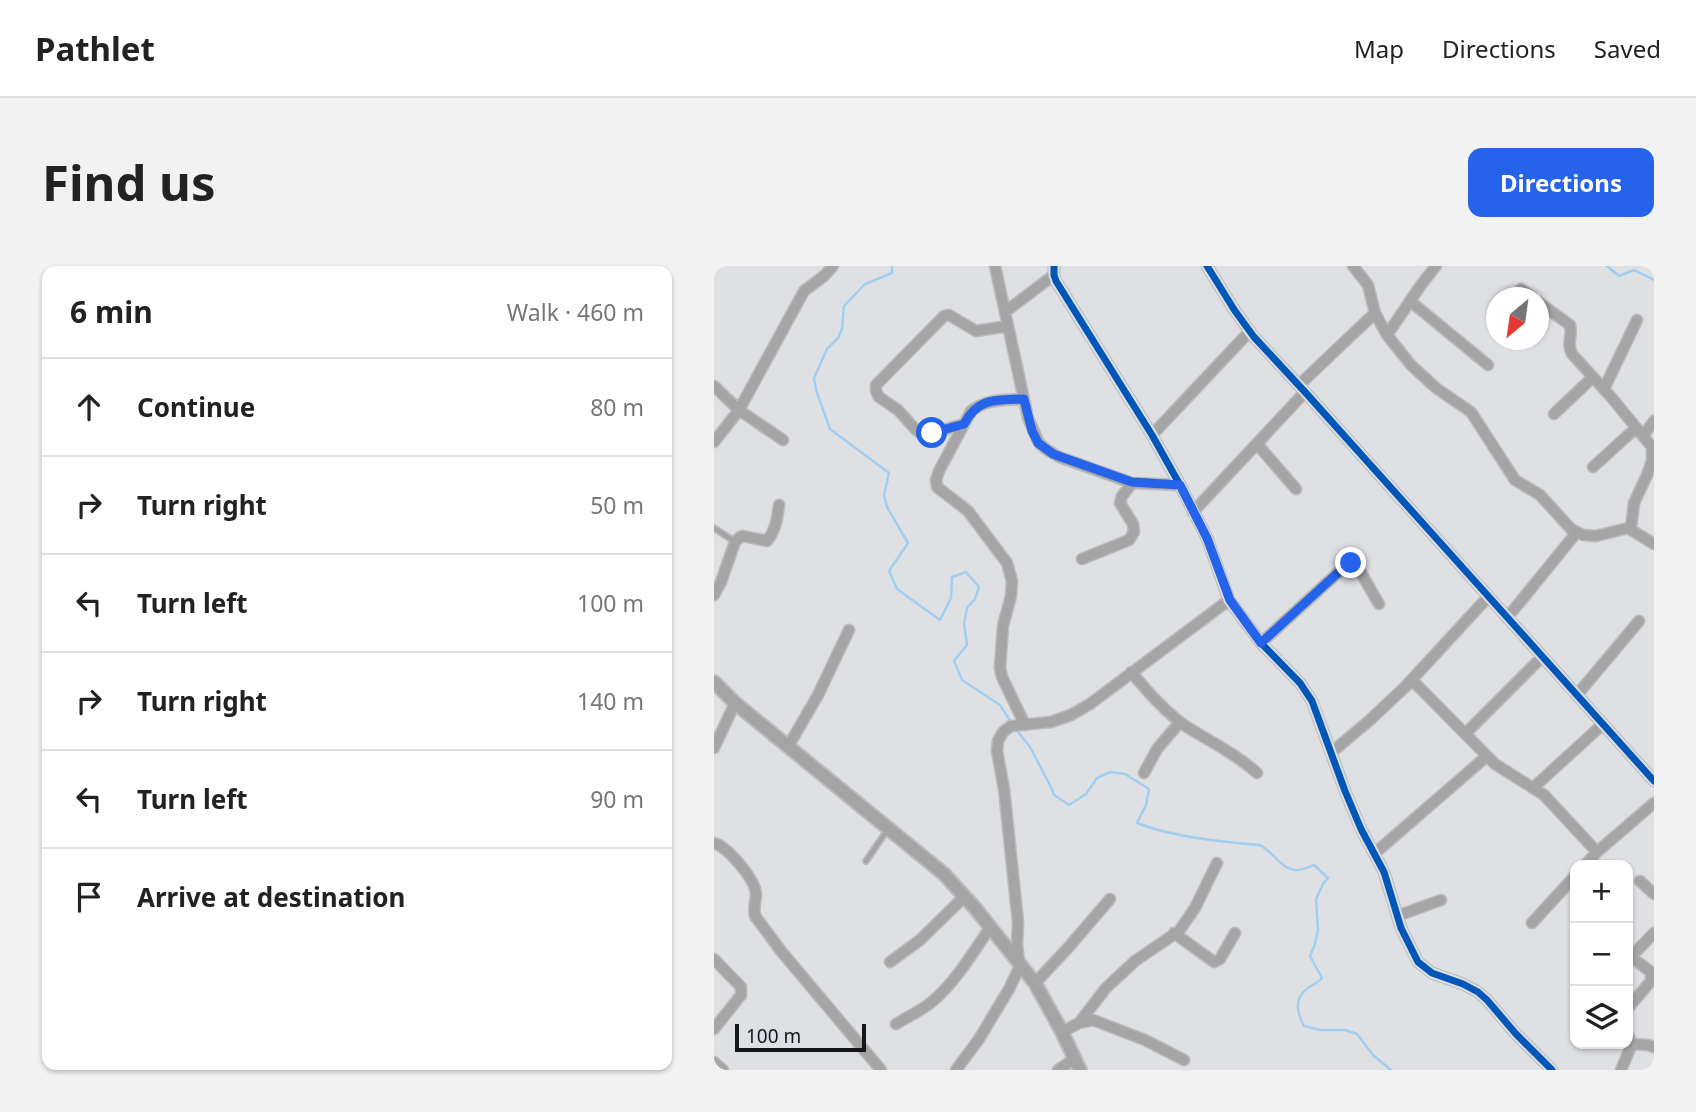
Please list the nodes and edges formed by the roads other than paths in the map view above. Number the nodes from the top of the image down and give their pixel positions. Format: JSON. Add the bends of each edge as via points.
{"nodes":[{"id":1,"x":833,"y":266,"type":"edge"},
{"id":2,"x":995,"y":266,"type":"edge"},
{"id":3,"x":1207,"y":266,"type":"edge"},
{"id":4,"x":1353,"y":266,"type":"edge"},
{"id":5,"x":1436,"y":266,"type":"edge"},
{"id":6,"x":1054,"y":270,"type":"edge"},
{"id":7,"x":1410,"y":301,"type":"junction"},
{"id":8,"x":1549,"y":310,"type":"edge"},
{"id":9,"x":1005,"y":312,"type":"junction"},
{"id":10,"x":1376,"y":313,"type":"junction"},
{"id":11,"x":1637,"y":320,"type":"dead end"},
{"id":12,"x":1008,"y":326,"type":"junction"},
{"id":13,"x":1250,"y":331,"type":"junction"},
{"id":14,"x":1387,"y":335,"type":"junction"},
{"id":15,"x":1488,"y":365,"type":"dead end"},
{"id":16,"x":1593,"y":377,"type":"junction"},
{"id":17,"x":714,"y":386,"type":"edge"},
{"id":18,"x":1302,"y":389,"type":"junction"},
{"id":19,"x":1604,"y":389,"type":"junction"},
{"id":20,"x":1024,"y":399,"type":"junction"},
{"id":21,"x":739,"y":410,"type":"junction"},
{"id":22,"x":1554,"y":414,"type":"dead end"},
{"id":23,"x":1654,"y":421,"type":"edge"},
{"id":24,"x":964,"y":424,"type":"junction"},
{"id":25,"x":1640,"y":432,"type":"junction"},
{"id":26,"x":1152,"y":435,"type":"junction"},
{"id":27,"x":715,"y":437,"type":"edge"},
{"id":28,"x":783,"y":440,"type":"dead end"},
{"id":29,"x":1257,"y":444,"type":"junction"},
{"id":30,"x":1593,"y":467,"type":"dead end"},
{"id":31,"x":1132,"y":482,"type":"junction"},
{"id":32,"x":1180,"y":485,"type":"junction"},
{"id":33,"x":1296,"y":489,"type":"dead end"},
{"id":34,"x":779,"y":505,"type":"dead end"},
{"id":35,"x":1193,"y":512,"type":"junction"},
{"id":36,"x":714,"y":528,"type":"edge"},
{"id":37,"x":1631,"y":528,"type":"junction"},
{"id":38,"x":1577,"y":533,"type":"junction"},
{"id":39,"x":735,"y":542,"type":"junction"},
{"id":40,"x":1654,"y":544,"type":"edge"},
{"id":41,"x":1082,"y":559,"type":"dead end"},
{"id":42,"x":714,"y":595,"type":"edge"},
{"id":43,"x":1488,"y":597,"type":"junction"},
{"id":44,"x":1230,"y":600,"type":"junction"},
{"id":45,"x":1379,"y":604,"type":"dead end"},
{"id":46,"x":1507,"y":618,"type":"junction"},
{"id":47,"x":1639,"y":621,"type":"dead end"},
{"id":48,"x":849,"y":630,"type":"dead end"},
{"id":49,"x":1261,"y":643,"type":"junction"},
{"id":50,"x":1542,"y":657,"type":"junction"},
{"id":51,"x":1131,"y":672,"type":"junction"},
{"id":52,"x":1412,"y":680,"type":"junction"},
{"id":53,"x":714,"y":682,"type":"edge"},
{"id":54,"x":1577,"y":695,"type":"junction"},
{"id":55,"x":735,"y":703,"type":"junction"},
{"id":56,"x":1180,"y":722,"type":"junction"},
{"id":57,"x":1603,"y":724,"type":"junction"},
{"id":58,"x":1025,"y":725,"type":"junction"},
{"id":59,"x":1465,"y":734,"type":"junction"},
{"id":60,"x":789,"y":745,"type":"junction"},
{"id":61,"x":714,"y":748,"type":"edge"},
{"id":62,"x":1332,"y":752,"type":"junction"},
{"id":63,"x":1487,"y":756,"type":"junction"},
{"id":64,"x":1257,"y":773,"type":"dead end"},
{"id":65,"x":1144,"y":774,"type":"dead end"},
{"id":66,"x":1654,"y":781,"type":"edge"},
{"id":67,"x":1534,"y":787,"type":"junction"},
{"id":68,"x":1654,"y":803,"type":"edge"},
{"id":69,"x":889,"y":828,"type":"junction"},
{"id":70,"x":714,"y":842,"type":"edge"},
{"id":71,"x":1597,"y":852,"type":"junction"},
{"id":72,"x":1375,"y":853,"type":"junction"},
{"id":73,"x":1590,"y":860,"type":"edge"},
{"id":74,"x":866,"y":861,"type":"dead end"},
{"id":75,"x":1217,"y":863,"type":"dead end"},
{"id":76,"x":1570,"y":881,"type":"edge"},
{"id":77,"x":1640,"y":881,"type":"dead end"},
{"id":78,"x":1654,"y":894,"type":"edge"},
{"id":79,"x":964,"y":897,"type":"junction"},
{"id":80,"x":1110,"y":899,"type":"dead end"},
{"id":81,"x":1441,"y":900,"type":"dead end"},
{"id":82,"x":1397,"y":916,"type":"junction"},
{"id":83,"x":1532,"y":923,"type":"dead end"},
{"id":84,"x":990,"y":928,"type":"junction"},
{"id":85,"x":1174,"y":933,"type":"junction"},
{"id":86,"x":1235,"y":933,"type":"dead end"},
{"id":87,"x":1654,"y":933,"type":"edge"},
{"id":88,"x":1633,"y":955,"type":"edge"},
{"id":89,"x":714,"y":959,"type":"edge"},
{"id":90,"x":1633,"y":961,"type":"edge"},
{"id":91,"x":890,"y":962,"type":"dead end"},
{"id":92,"x":1020,"y":966,"type":"junction"},
{"id":93,"x":1035,"y":983,"type":"junction"},
{"id":94,"x":1633,"y":1002,"type":"edge"},
{"id":95,"x":1079,"y":1023,"type":"junction"},
{"id":96,"x":896,"y":1024,"type":"dead end"},
{"id":97,"x":714,"y":1029,"type":"edge"},
{"id":98,"x":1062,"y":1032,"type":"junction"},
{"id":99,"x":1633,"y":1041,"type":"edge"},
{"id":100,"x":1654,"y":1047,"type":"edge"},
{"id":101,"x":1627,"y":1049,"type":"edge"},
{"id":102,"x":1184,"y":1060,"type":"dead end"},
{"id":103,"x":714,"y":1062,"type":"edge"},
{"id":104,"x":1077,"y":1064,"type":"edge"},
{"id":105,"x":723,"y":1070,"type":"edge"},
{"id":106,"x":881,"y":1070,"type":"edge"},
{"id":107,"x":956,"y":1070,"type":"edge"},
{"id":108,"x":1058,"y":1070,"type":"edge"},
{"id":109,"x":1552,"y":1070,"type":"edge"},
{"id":110,"x":1621,"y":1070,"type":"edge"}],
"edges":[{"from":1,"to":21,"type":"street","via":[[804,291]]},
{"from":2,"to":9,"type":"street"},
{"from":3,"to":13,"type":"street"},
{"from":4,"to":10,"type":"street","via":[[1368,285]]},
{"from":5,"to":7,"type":"street"},
{"from":6,"to":9,"type":"street"},
{"from":6,"to":26,"type":"street"},
{"from":7,"to":14,"type":"street"},
{"from":7,"to":15,"type":"street"},
{"from":8,"to":16,"type":"street","via":[[1570,325],[1569,348]]},
{"from":9,"to":12,"type":"street"},
{"from":10,"to":14,"type":"street"},
{"from":10,"to":18,"type":"street"},
{"from":11,"to":19,"type":"street"},
{"from":12,"to":20,"type":"street"},
{"from":12,"to":24,"type":"street","via":[[976,331],[944,316],[876,385],[879,397],[923,434]]},
{"from":13,"to":18,"type":"street"},
{"from":13,"to":26,"type":"street"},
{"from":14,"to":38,"type":"street","via":[[1436,388],[1471,412],[1512,477],[1540,495]]},
{"from":16,"to":19,"type":"street"},
{"from":16,"to":22,"type":"street"},
{"from":17,"to":21,"type":"street"},
{"from":18,"to":29,"type":"street"},
{"from":18,"to":43,"type":"street"},
{"from":19,"to":25,"type":"street"},
{"from":20,"to":24,"type":"street","via":[[979,405]]},
{"from":20,"to":31,"type":"street","via":[[1038,443],[1070,461]]},
{"from":21,"to":27,"type":"street"},
{"from":21,"to":28,"type":"street"},
{"from":23,"to":25,"type":"street"},
{"from":24,"to":58,"type":"street","via":[[939,471],[937,487],[968,511],[1007,563],[1012,581],[1000,668]]},
{"from":25,"to":30,"type":"street"},
{"from":25,"to":37,"type":"street","via":[[1653,454],[1634,503]]},
{"from":26,"to":32,"type":"street"},
{"from":29,"to":33,"type":"street"},
{"from":29,"to":35,"type":"street"},
{"from":31,"to":32,"type":"street"},
{"from":31,"to":41,"type":"street","via":[[1120,503],[1134,531],[1129,540]]},
{"from":32,"to":35,"type":"street"},
{"from":34,"to":39,"type":"street","via":[[777,524],[767,541],[743,536]]},
{"from":35,"to":44,"type":"street"},
{"from":36,"to":39,"type":"lane"},
{"from":37,"to":38,"type":"street","via":[[1596,536]]},
{"from":37,"to":40,"type":"street"},
{"from":38,"to":46,"type":"street"},
{"from":39,"to":42,"type":"street"},
{"from":43,"to":46,"type":"street"},
{"from":43,"to":52,"type":"street"},
{"from":44,"to":49,"type":"street"},
{"from":44,"to":51,"type":"street"},
{"from":45,"to":49,"type":"street","via":[[1351,563]]},
{"from":46,"to":50,"type":"street"},
{"from":47,"to":54,"type":"street"},
{"from":48,"to":60,"type":"street"},
{"from":49,"to":62,"type":"street","via":[[1307,692]]},
{"from":50,"to":54,"type":"street"},
{"from":50,"to":59,"type":"street"},
{"from":51,"to":56,"type":"street"},
{"from":51,"to":58,"type":"street","via":[[1071,715]]},
{"from":52,"to":59,"type":"street"},
{"from":52,"to":62,"type":"street"},
{"from":53,"to":55,"type":"street"},
{"from":54,"to":57,"type":"street"},
{"from":55,"to":60,"type":"street"},
{"from":55,"to":61,"type":"street"},
{"from":56,"to":64,"type":"street"},
{"from":56,"to":65,"type":"street","via":[[1157,749]]},
{"from":57,"to":66,"type":"street"},
{"from":57,"to":67,"type":"street"},
{"from":58,"to":92,"type":"street","via":[[1003,732],[997,751]]},
{"from":59,"to":63,"type":"street"},
{"from":60,"to":69,"type":"street"},
{"from":62,"to":72,"type":"street","via":[[1352,808]]},
{"from":63,"to":67,"type":"street"},
{"from":63,"to":72,"type":"street"},
{"from":67,"to":71,"type":"street"},
{"from":68,"to":71,"type":"street"},
{"from":69,"to":74,"type":"lane"},
{"from":69,"to":79,"type":"street","via":[[939,869]]},
{"from":70,"to":106,"type":"street","via":[[731,853],[753,885],[753,912],[766,931]]},
{"from":71,"to":73,"type":"street"},
{"from":72,"to":82,"type":"street"},
{"from":75,"to":85,"type":"street","via":[[1195,908]]},
{"from":76,"to":83,"type":"street"},
{"from":77,"to":78,"type":"street"},
{"from":79,"to":84,"type":"street"},
{"from":79,"to":91,"type":"street"},
{"from":80,"to":93,"type":"street"},
{"from":81,"to":82,"type":"street"},
{"from":82,"to":109,"type":"street","via":[[1418,962],[1432,973],[1478,992]]},
{"from":84,"to":92,"type":"street"},
{"from":84,"to":96,"type":"street","via":[[940,995]]},
{"from":85,"to":86,"type":"street","via":[[1214,962]]},
{"from":85,"to":95,"type":"street","via":[[1106,988]]},
{"from":87,"to":88,"type":"street"},
{"from":89,"to":97,"type":"street","via":[[741,987],[741,996]]},
{"from":90,"to":94,"type":"street","via":[[1652,976]]},
{"from":92,"to":93,"type":"street"},
{"from":92,"to":107,"type":"street"},
{"from":93,"to":98,"type":"street"},
{"from":95,"to":98,"type":"street"},
{"from":95,"to":102,"type":"street","via":[[1099,1022]]},
{"from":98,"to":104,"type":"street"},
{"from":99,"to":100,"type":"street"},
{"from":101,"to":110,"type":"street"},
{"from":103,"to":105,"type":"street"},
{"from":104,"to":108,"type":"street"}]}
